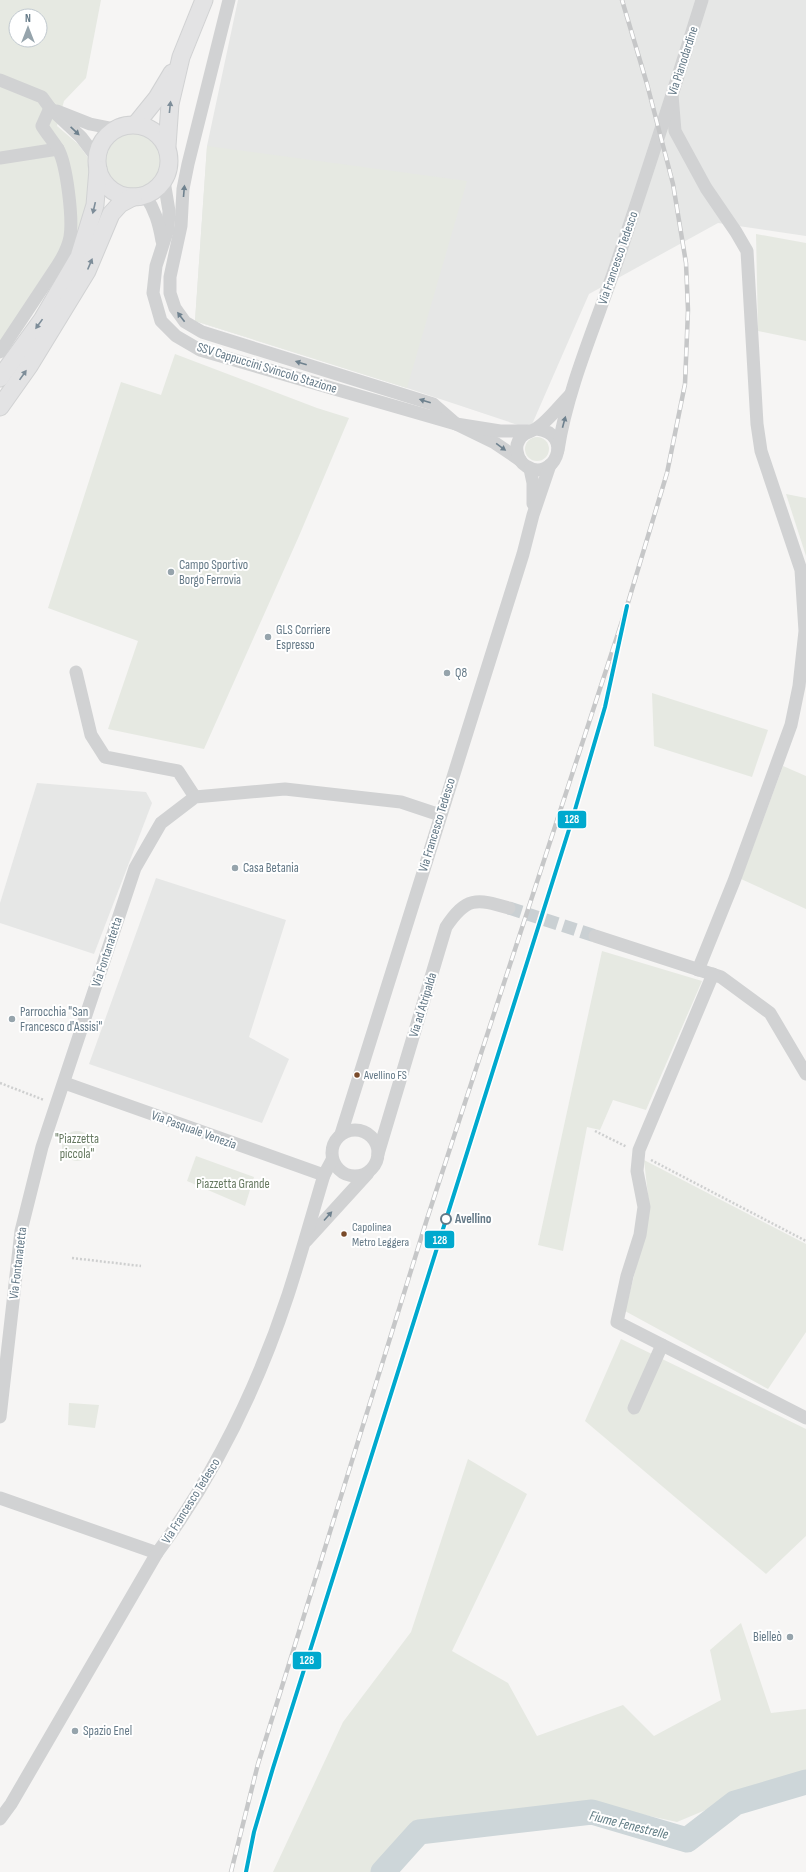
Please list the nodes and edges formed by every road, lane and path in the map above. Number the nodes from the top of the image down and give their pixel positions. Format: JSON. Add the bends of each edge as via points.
{"nodes":[{"id":1,"x":204,"y":0,"type":"edge"},
{"id":2,"x":229,"y":0,"type":"edge"},
{"id":3,"x":702,"y":0,"type":"edge"},
{"id":4,"x":181,"y":57,"type":"junction"},
{"id":5,"x":0,"y":80,"type":"edge"},
{"id":6,"x":672,"y":95,"type":"junction"},
{"id":7,"x":50,"y":108,"type":"junction"},
{"id":8,"x":663,"y":122,"type":"joint"},
{"id":9,"x":136,"y":124,"type":"junction"},
{"id":10,"x":115,"y":129,"type":"junction"},
{"id":11,"x":167,"y":146,"type":"junction"},
{"id":12,"x":58,"y":149,"type":"junction"},
{"id":13,"x":0,"y":158,"type":"edge"},
{"id":14,"x":97,"y":163,"type":"junction"},
{"id":15,"x":164,"y":181,"type":"junction"},
{"id":16,"x":139,"y":196,"type":"junction"},
{"id":17,"x":162,"y":244,"type":"junction"},
{"id":18,"x":0,"y":352,"type":"edge"},
{"id":19,"x":0,"y":378,"type":"edge"},
{"id":20,"x":571,"y":394,"type":"junction"},
{"id":21,"x":0,"y":407,"type":"edge"},
{"id":22,"x":456,"y":424,"type":"junction"},
{"id":23,"x":533,"y":430,"type":"junction"},
{"id":24,"x":558,"y":450,"type":"junction"},
{"id":25,"x":525,"y":464,"type":"junction"},
{"id":26,"x":550,"y":466,"type":"junction"},
{"id":27,"x":533,"y":515,"type":"junction"},
{"id":28,"x":76,"y":672,"type":"dead end"},
{"id":29,"x":195,"y":797,"type":"junction"},
{"id":30,"x":440,"y":815,"type":"junction"},
{"id":31,"x":509,"y":908,"type":"tunnel mouth"},
{"id":32,"x":595,"y":936,"type":"tunnel mouth"},
{"id":33,"x":698,"y":970,"type":"junction"},
{"id":34,"x":713,"y":974,"type":"junction"},
{"id":35,"x":806,"y":1074,"type":"edge"},
{"id":36,"x":0,"y":1083,"type":"edge"},
{"id":37,"x":65,"y":1083,"type":"junction"},
{"id":38,"x":351,"y":1104,"type":"junction"},
{"id":39,"x":57,"y":1105,"type":"junction"},
{"id":40,"x":390,"y":1116,"type":"junction"},
{"id":41,"x":595,"y":1131,"type":"dead end"},
{"id":42,"x":362,"y":1132,"type":"junction"},
{"id":43,"x":341,"y":1134,"type":"junction"},
{"id":44,"x":378,"y":1154,"type":"junction"},
{"id":45,"x":639,"y":1154,"type":"junction"},
{"id":46,"x":332,"y":1160,"type":"junction"},
{"id":47,"x":371,"y":1170,"type":"junction"},
{"id":48,"x":324,"y":1176,"type":"junction"},
{"id":49,"x":806,"y":1241,"type":"edge"},
{"id":50,"x":302,"y":1246,"type":"junction"},
{"id":51,"x":72,"y":1258,"type":"dead end"},
{"id":52,"x":141,"y":1266,"type":"dead end"},
{"id":53,"x":662,"y":1345,"type":"junction"},
{"id":54,"x":634,"y":1408,"type":"dead end"},
{"id":55,"x":0,"y":1417,"type":"edge"},
{"id":56,"x":806,"y":1418,"type":"edge"},
{"id":57,"x":0,"y":1498,"type":"edge"},
{"id":58,"x":157,"y":1553,"type":"junction"},
{"id":59,"x":0,"y":1819,"type":"edge"}],
"edges":[{"from":1,"to":4,"type":"main road"},
{"from":22,"to":2,"type":"street","one_way":true,"via":[[433,404],[202,332],[185,322],[175,308],[170,293],[170,277],[181,226],[183,189]]},
{"from":3,"to":6,"type":"street","name":"Via Pianodardine"},
{"from":4,"to":9,"type":"main road","via":[[157,98]]},
{"from":11,"to":4,"type":"main road","one_way":true,"via":[[170,104]]},
{"from":5,"to":7,"type":"street","via":[[42,97]]},
{"from":6,"to":8,"type":"street","name":"Via Pianodardine"},
{"from":6,"to":33,"type":"street","via":[[674,131],[706,188],[747,251],[757,424],[761,451],[801,570],[806,631],[791,725],[734,881]]},
{"from":7,"to":10,"type":"street","via":[[90,124]]},
{"from":7,"to":12,"type":"street","via":[[42,126]]},
{"from":7,"to":14,"type":"street","one_way":true,"via":[[81,137]]},
{"from":8,"to":20,"type":"street","name":"Via Francesco Tedesco"},
{"from":9,"to":10,"type":"main road"},
{"from":9,"to":11,"type":"main road","via":[[149,127],[160,135]]},
{"from":10,"to":14,"type":"main road","via":[[103,141]]},
{"from":11,"to":15,"type":"main road","via":[[169,170]]},
{"from":12,"to":13,"type":"street"},
{"from":12,"to":18,"type":"street","via":[[67,184],[70,238],[57,266]]},
{"from":14,"to":16,"type":"main road","via":[[102,180],[110,189],[121,195]]},
{"from":14,"to":19,"type":"main road","one_way":true,"via":[[95,205],[79,257],[42,320]]},
{"from":15,"to":16,"type":"main road","via":[[156,190]]},
{"from":15,"to":17,"type":"street","name":"SSV Cappuccini Svincolo Stazione","via":[[169,211],[168,229]]},
{"from":16,"to":17,"type":"street","via":[[153,208]]},
{"from":21,"to":16,"type":"main road","one_way":true,"via":[[29,366],[87,271],[111,214],[120,204]]},
{"from":17,"to":22,"type":"street","name":"SSV Cappuccini Svincolo Stazione","via":[[153,293],[161,321],[176,336],[200,350]]},
{"from":20,"to":23,"type":"street","name":"Via Francesco Tedesco"},
{"from":24,"to":20,"type":"street","name":"Via Francesco Tedesco","one_way":true},
{"from":22,"to":23,"type":"street","name":"SSV Cappuccini Svincolo Stazione","via":[[500,431]]},
{"from":22,"to":25,"type":"street","name":"SSV Cappuccini Svincolo Stazione","one_way":true,"via":[[496,443]]},
{"from":23,"to":24,"type":"street","via":[[550,433]]},
{"from":23,"to":25,"type":"street","name":"Via Francesco Tedesco","via":[[522,436],[518,443],[517,454]]},
{"from":24,"to":26,"type":"street","name":"Via Francesco Tedesco"},
{"from":25,"to":26,"type":"street","via":[[536,470]]},
{"from":25,"to":27,"type":"street","name":"Via Francesco Tedesco","via":[[533,483]]},
{"from":26,"to":27,"type":"street","name":"Via Francesco Tedesco"},
{"from":27,"to":30,"type":"street","name":"Via Francesco Tedesco"},
{"from":28,"to":29,"type":"street","via":[[91,735],[106,757],[178,770]]},
{"from":29,"to":30,"type":"street","via":[[285,789],[400,802]]},
{"from":29,"to":37,"type":"street","name":"Via Fontanatetta","via":[[161,823],[135,868]]},
{"from":30,"to":38,"type":"street","name":"Via Francesco Tedesco"},
{"from":31,"to":40,"type":"street","name":"Via ad Atripalda","via":[[488,902],[467,904],[457,911],[446,927]]},
{"from":32,"to":33,"type":"street"},
{"from":33,"to":34,"type":"street"},
{"from":34,"to":35,"type":"street","via":[[721,977],[770,1013]]},
{"from":34,"to":45,"type":"street"},
{"from":36,"to":39,"type":"path"},
{"from":37,"to":39,"type":"street","name":"Via Fontanatetta"},
{"from":37,"to":48,"type":"street","name":"Via Pasquale Venezia"},
{"from":38,"to":42,"type":"street","via":[[354,1122]]},
{"from":38,"to":43,"type":"street","name":"Via Francesco Tedesco"},
{"from":39,"to":55,"type":"street","name":"Via Fontanatetta","via":[[42,1147],[21,1231]]},
{"from":40,"to":42,"type":"street","via":[[381,1129]]},
{"from":40,"to":44,"type":"street","name":"Via ad Atripalda"},
{"from":41,"to":45,"type":"path"},
{"from":42,"to":43,"type":"street","via":[[346,1131]]},
{"from":42,"to":44,"type":"street","via":[[374,1139]]},
{"from":43,"to":46,"type":"street","via":[[332,1145]]},
{"from":44,"to":47,"type":"street"},
{"from":45,"to":49,"type":"path"},
{"from":45,"to":53,"type":"street","via":[[637,1171],[644,1207],[640,1235],[617,1322]]},
{"from":46,"to":47,"type":"street","via":[[341,1172],[349,1176],[357,1176]]},
{"from":46,"to":48,"type":"street","name":"Via Francesco Tedesco"},
{"from":50,"to":47,"type":"street","one_way":true},
{"from":48,"to":50,"type":"street","name":"Via Francesco Tedesco"},
{"from":50,"to":58,"type":"street","name":"Via Francesco Tedesco","via":[[288,1295],[261,1368],[213,1468],[174,1531]]},
{"from":51,"to":52,"type":"path"},
{"from":53,"to":54,"type":"street"},
{"from":53,"to":56,"type":"street"},
{"from":57,"to":58,"type":"street"},
{"from":58,"to":59,"type":"street","name":"Via Francesco Tedesco"}]}
